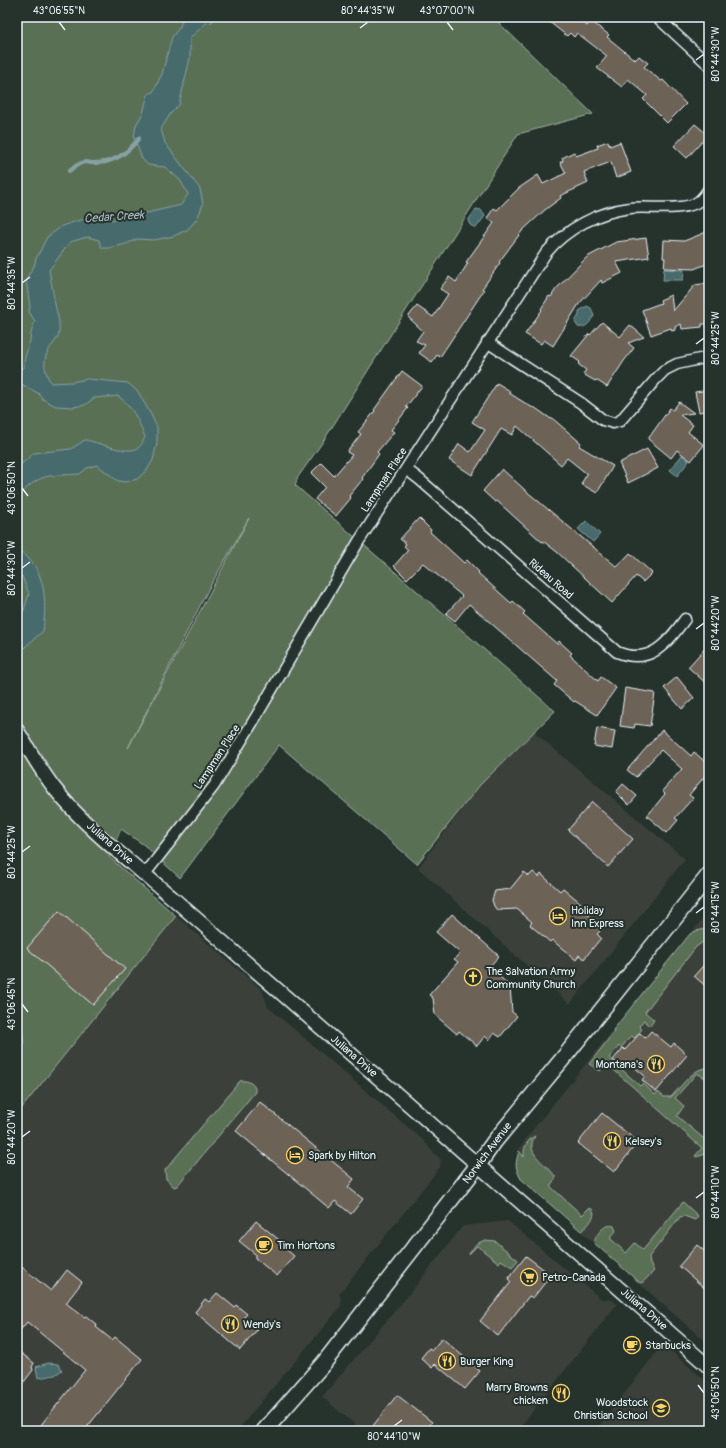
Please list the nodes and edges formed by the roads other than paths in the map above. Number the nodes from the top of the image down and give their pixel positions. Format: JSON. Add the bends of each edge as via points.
{"nodes":[{"id":1,"x":657,"y":17,"type":"edge"},
{"id":2,"x":709,"y":65,"type":"edge"},
{"id":3,"x":709,"y":190,"type":"edge"},
{"id":4,"x":487,"y":342,"type":"junction"},
{"id":5,"x":709,"y":357,"type":"edge"},
{"id":6,"x":406,"y":469,"type":"junction"},
{"id":7,"x":685,"y":619,"type":"dead end"},
{"id":8,"x":17,"y":730,"type":"edge"},
{"id":9,"x":145,"y":874,"type":"junction"},
{"id":10,"x":709,"y":875,"type":"edge"},
{"id":11,"x":478,"y":1165,"type":"junction"},
{"id":12,"x":709,"y":1367,"type":"edge"},
{"id":13,"x":264,"y":1431,"type":"edge"}],
"edges":[{"from":1,"to":2,"type":"street"},
{"from":3,"to":4,"type":"street","name":"Lampman Place","via":[[699,202],[686,207],[629,208],[610,212],[592,218],[566,234],[556,241],[542,258]]},
{"from":4,"to":5,"type":"street","via":[[603,420],[613,423],[620,421],[665,370],[677,364]]},
{"from":4,"to":6,"type":"street","name":"Lampman Place"},
{"from":6,"to":7,"type":"street","name":"Rideau Road","via":[[617,652],[637,656],[655,651],[667,643]]},
{"from":6,"to":9,"type":"street","name":"Lampman Place","via":[[359,541],[214,786]]},
{"from":8,"to":9,"type":"street","name":"Juliana Drive","via":[[55,789],[104,840]]},
{"from":9,"to":11,"type":"street","name":"Juliana Drive"},
{"from":10,"to":11,"type":"main road","name":"Norwich Avenue"},
{"from":11,"to":12,"type":"street","name":"Juliana Drive"},
{"from":11,"to":13,"type":"main road","name":"Norwich Avenue","via":[[323,1364]]}]}
